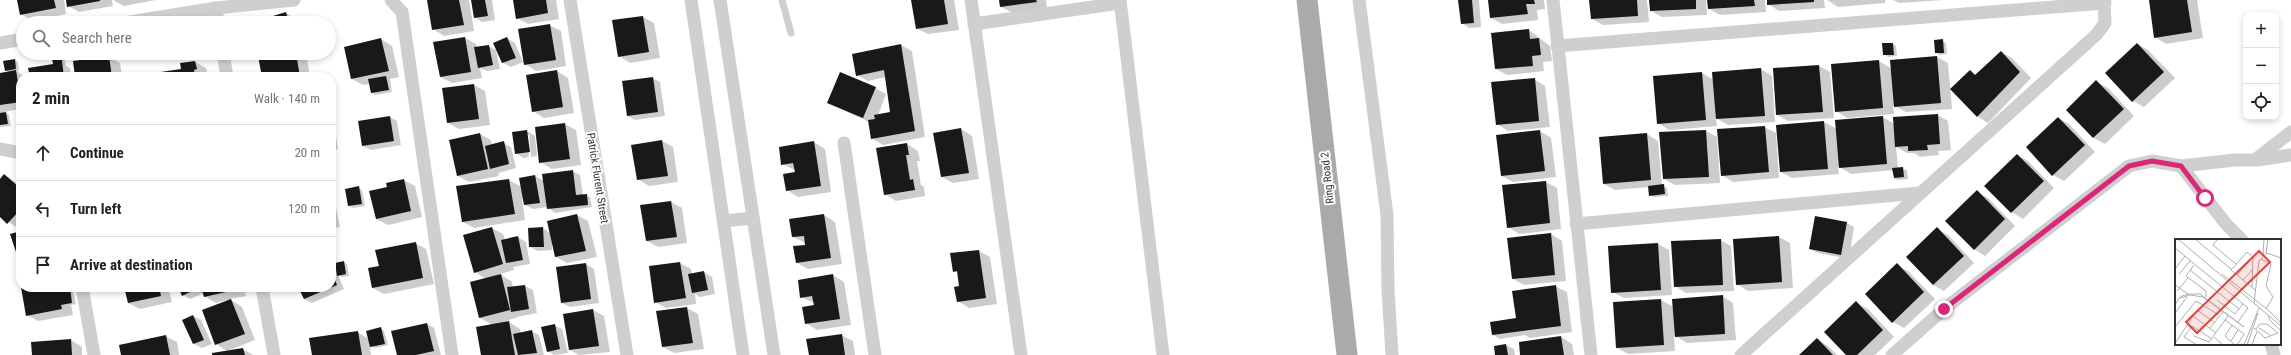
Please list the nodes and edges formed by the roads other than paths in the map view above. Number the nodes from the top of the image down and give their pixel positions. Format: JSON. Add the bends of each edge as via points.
{"nodes":[{"id":1,"x":294,"y":0,"type":"edge"},
{"id":2,"x":392,"y":0,"type":"edge"},
{"id":3,"x":570,"y":0,"type":"edge"},
{"id":4,"x":691,"y":0,"type":"edge"},
{"id":5,"x":720,"y":0,"type":"edge"},
{"id":6,"x":782,"y":0,"type":"edge"},
{"id":7,"x":971,"y":0,"type":"edge"},
{"id":8,"x":1307,"y":0,"type":"edge"},
{"id":9,"x":1359,"y":0,"type":"edge"},
{"id":10,"x":1552,"y":0,"type":"edge"},
{"id":11,"x":1120,"y":2,"type":"edge"},
{"id":12,"x":2104,"y":2,"type":"edge"},
{"id":13,"x":216,"y":8,"type":"junction"},
{"id":14,"x":167,"y":16,"type":"edge"},
{"id":15,"x":217,"y":16,"type":"edge"},
{"id":16,"x":974,"y":24,"type":"junction"},
{"id":17,"x":791,"y":33,"type":"dead end"},
{"id":18,"x":16,"y":40,"type":"edge"},
{"id":19,"x":0,"y":43,"type":"edge"},
{"id":20,"x":1557,"y":46,"type":"junction"},
{"id":21,"x":224,"y":60,"type":"edge"},
{"id":22,"x":226,"y":72,"type":"edge"},
{"id":23,"x":2291,"y":132,"type":"edge"},
{"id":24,"x":844,"y":143,"type":"dead end"},
{"id":25,"x":0,"y":149,"type":"edge"},
{"id":26,"x":16,"y":151,"type":"edge"},
{"id":27,"x":2291,"y":155,"type":"edge"},
{"id":28,"x":2255,"y":160,"type":"junction"},
{"id":29,"x":2181,"y":166,"type":"junction"},
{"id":30,"x":1919,"y":194,"type":"junction"},
{"id":31,"x":753,"y":218,"type":"junction"},
{"id":32,"x":724,"y":221,"type":"junction"},
{"id":33,"x":1576,"y":224,"type":"junction"},
{"id":34,"x":2241,"y":239,"type":"edge"},
{"id":35,"x":83,"y":292,"type":"edge"},
{"id":36,"x":263,"y":292,"type":"edge"},
{"id":37,"x":2271,"y":345,"type":"edge"},
{"id":38,"x":94,"y":355,"type":"edge"},
{"id":39,"x":274,"y":355,"type":"edge"},
{"id":40,"x":452,"y":355,"type":"edge"},
{"id":41,"x":627,"y":355,"type":"edge"},
{"id":42,"x":743,"y":355,"type":"edge"},
{"id":43,"x":774,"y":355,"type":"edge"},
{"id":44,"x":875,"y":355,"type":"edge"},
{"id":45,"x":1021,"y":355,"type":"edge"},
{"id":46,"x":1163,"y":355,"type":"edge"},
{"id":47,"x":1346,"y":355,"type":"edge"},
{"id":48,"x":1392,"y":355,"type":"edge"},
{"id":49,"x":1592,"y":355,"type":"edge"},
{"id":50,"x":1741,"y":355,"type":"edge"},
{"id":51,"x":1892,"y":355,"type":"edge"},
{"id":52,"x":2274,"y":355,"type":"edge"}],
"edges":[{"from":1,"to":13,"type":"street"},
{"from":2,"to":40,"type":"street","via":[[402,12]]},
{"from":3,"to":41,"type":"street","name":"Patrick Flurent Street"},
{"from":4,"to":32,"type":"street"},
{"from":5,"to":31,"type":"street"},
{"from":6,"to":17,"type":"lane"},
{"from":7,"to":16,"type":"street"},
{"from":8,"to":47,"type":"main road","name":"Ring Road 2"},
{"from":9,"to":48,"type":"street","via":[[1386,215]]},
{"from":10,"to":20,"type":"street"},
{"from":11,"to":16,"type":"street"},
{"from":11,"to":46,"type":"street"},
{"from":12,"to":20,"type":"street"},
{"from":12,"to":30,"type":"street","via":[[2105,23],[2096,35]]},
{"from":13,"to":14,"type":"street"},
{"from":13,"to":15,"type":"street"},
{"from":16,"to":45,"type":"street"},
{"from":18,"to":19,"type":"street"},
{"from":20,"to":33,"type":"street"},
{"from":21,"to":22,"type":"street"},
{"from":23,"to":28,"type":"street"},
{"from":24,"to":44,"type":"street"},
{"from":25,"to":26,"type":"street"},
{"from":27,"to":28,"type":"street"},
{"from":28,"to":29,"type":"street"},
{"from":29,"to":34,"type":"street","via":[[2226,224]]},
{"from":29,"to":51,"type":"street","via":[[2152,161],[2129,166],[1944,309]]},
{"from":30,"to":33,"type":"street"},
{"from":30,"to":50,"type":"street"},
{"from":31,"to":32,"type":"street"},
{"from":31,"to":43,"type":"street"},
{"from":32,"to":42,"type":"street"},
{"from":33,"to":49,"type":"street"},
{"from":35,"to":38,"type":"street"},
{"from":36,"to":39,"type":"street"},
{"from":37,"to":52,"type":"street"}]}
